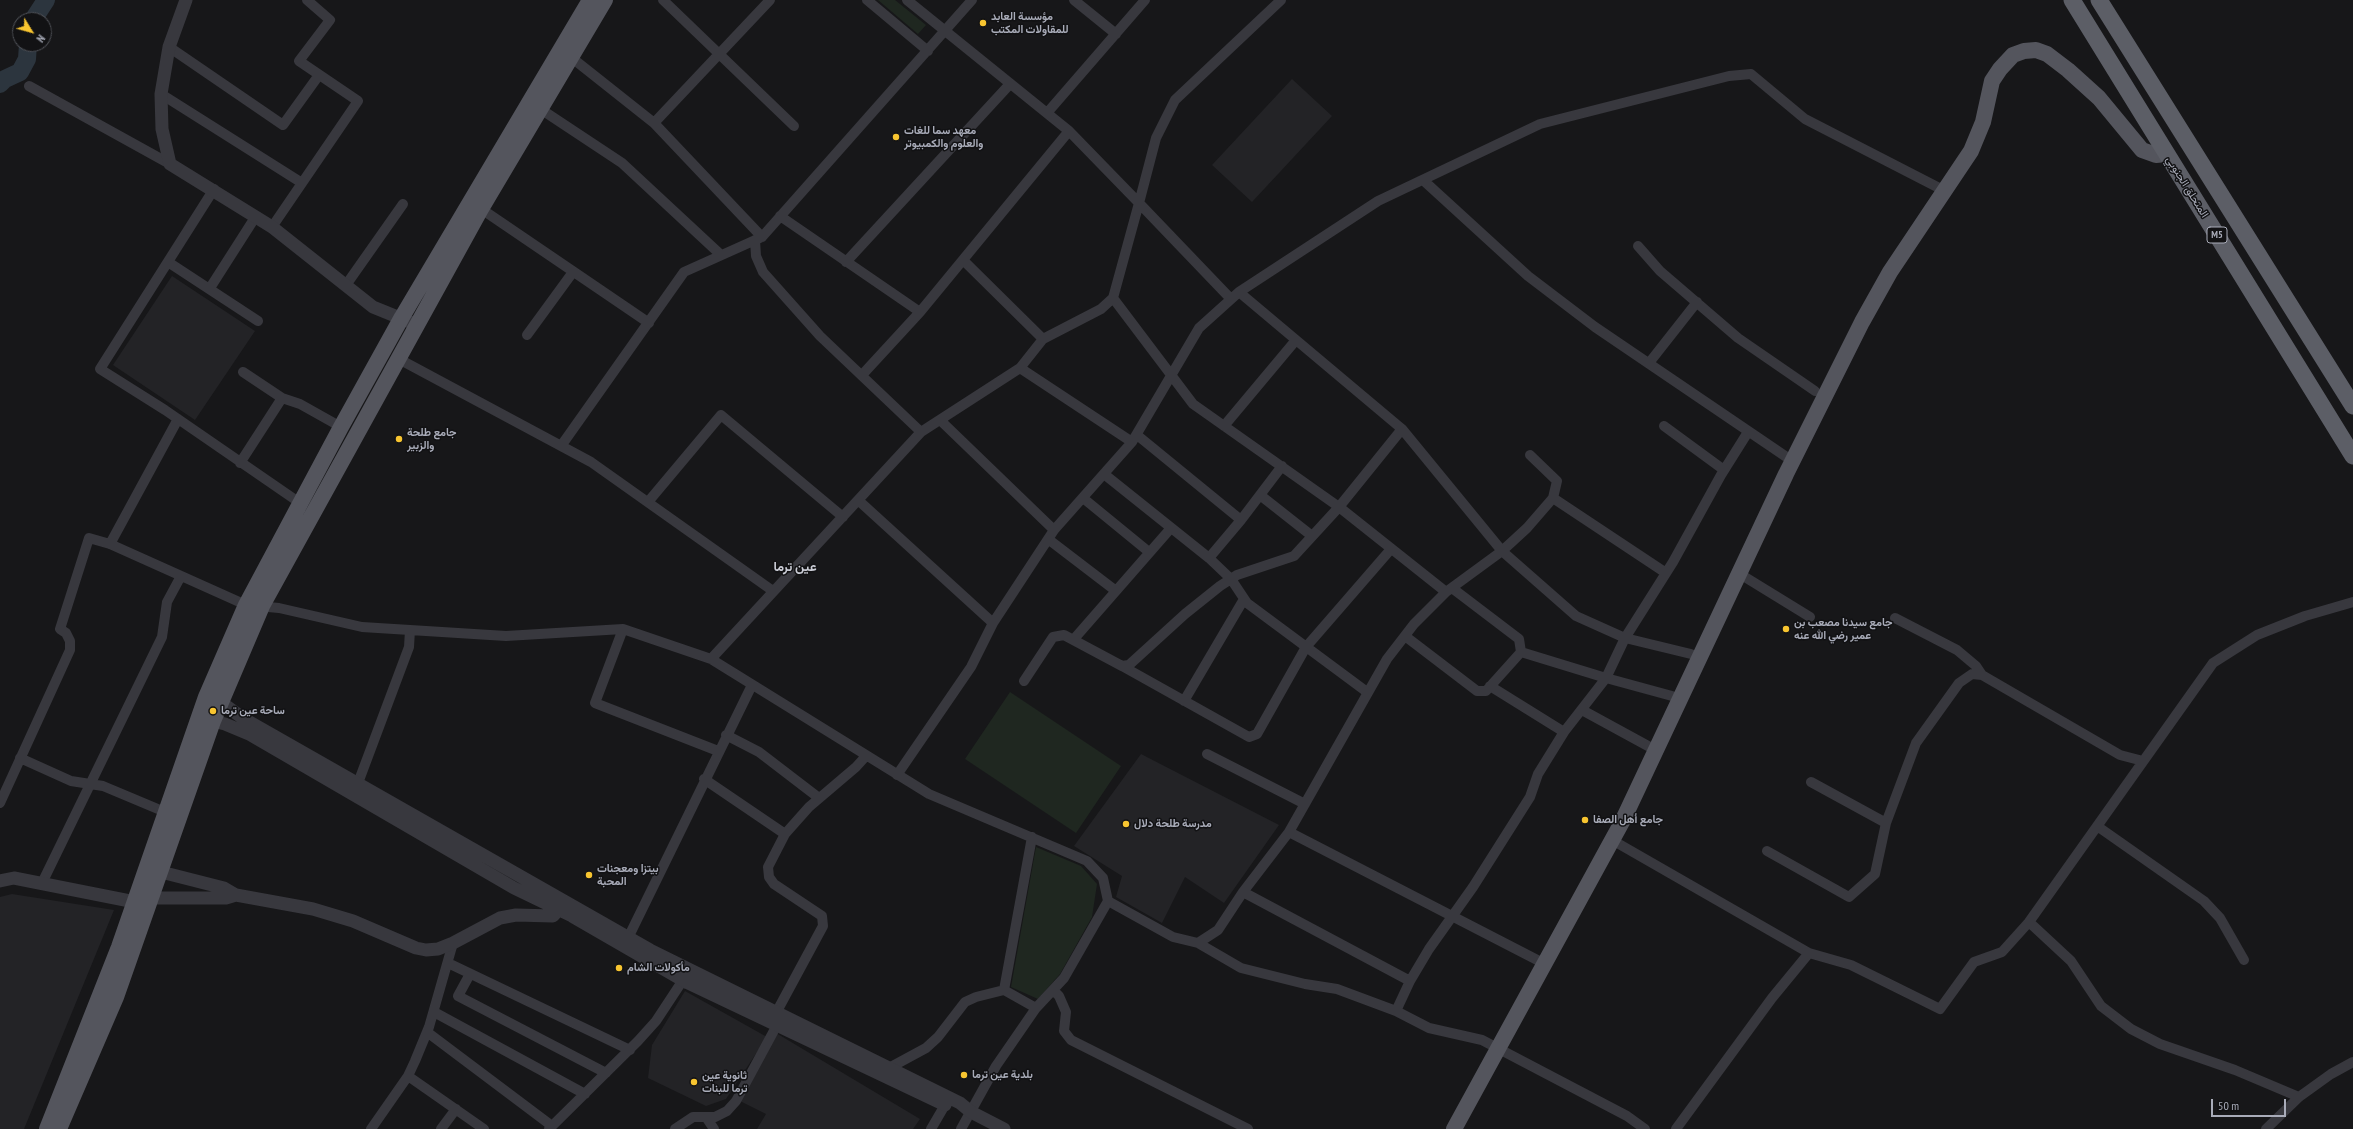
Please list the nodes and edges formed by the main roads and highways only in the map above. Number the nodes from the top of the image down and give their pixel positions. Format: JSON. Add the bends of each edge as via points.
{"nodes":[{"id":1,"x":590,"y":0,"type":"edge"},
{"id":2,"x":605,"y":0,"type":"edge"},
{"id":3,"x":2072,"y":0,"type":"edge"},
{"id":4,"x":2099,"y":0,"type":"edge"},
{"id":5,"x":567,"y":54,"type":"junction"},
{"id":6,"x":2166,"y":154,"type":"junction"},
{"id":7,"x":1941,"y":189,"type":"junction"},
{"id":8,"x":476,"y":205,"type":"junction"},
{"id":9,"x":409,"y":321,"type":"junction"},
{"id":10,"x":2353,"y":406,"type":"edge"},
{"id":11,"x":2353,"y":456,"type":"edge"},
{"id":12,"x":213,"y":699,"type":"junction"},
{"id":13,"x":206,"y":718,"type":"junction"},
{"id":14,"x":1540,"y":962,"type":"junction"},
{"id":15,"x":1494,"y":1046,"type":"junction"},
{"id":16,"x":73,"y":1080,"type":"junction"},
{"id":17,"x":47,"y":1129,"type":"edge"},
{"id":18,"x":59,"y":1129,"type":"edge"},
{"id":19,"x":1444,"y":1129,"type":"edge"},
{"id":20,"x":1454,"y":1129,"type":"edge"}],
"edges":[{"from":1,"to":5,"type":"main road"},
{"from":2,"to":5,"type":"main road"},
{"from":3,"to":6,"type":"highway","name":"المتحلق الجنوبي","number":"M5"},
{"from":4,"to":10,"type":"highway","number":"M5"},
{"from":5,"to":8,"type":"main road"},
{"from":5,"to":8,"type":"main road","via":[[542,110]]},
{"from":6,"to":7,"type":"main road","via":[[2156,155],[2142,150],[2104,103],[2068,70],[2042,52],[2024,51],[2009,59],[1996,75],[1977,137],[1963,165]]},
{"from":6,"to":11,"type":"highway","name":"المتحلق الجنوبي","number":"M5"},
{"from":7,"to":14,"type":"main road","via":[[1865,316],[1807,430],[1612,840]]},
{"from":7,"to":14,"type":"main road","via":[[1872,285],[1815,391],[1648,746]]},
{"from":8,"to":9,"type":"main road"},
{"from":9,"to":12,"type":"main road","via":[[397,358]]},
{"from":9,"to":12,"type":"main road","via":[[340,427],[246,606]]},
{"from":12,"to":13,"type":"main road"},
{"from":13,"to":16,"type":"main road","via":[[165,812]]},
{"from":13,"to":16,"type":"main road","via":[[152,898],[116,997]]},
{"from":14,"to":15,"type":"main road"},
{"from":15,"to":19,"type":"main road"},
{"from":15,"to":20,"type":"main road"},
{"from":16,"to":17,"type":"main road"},
{"from":16,"to":18,"type":"main road"}]}
